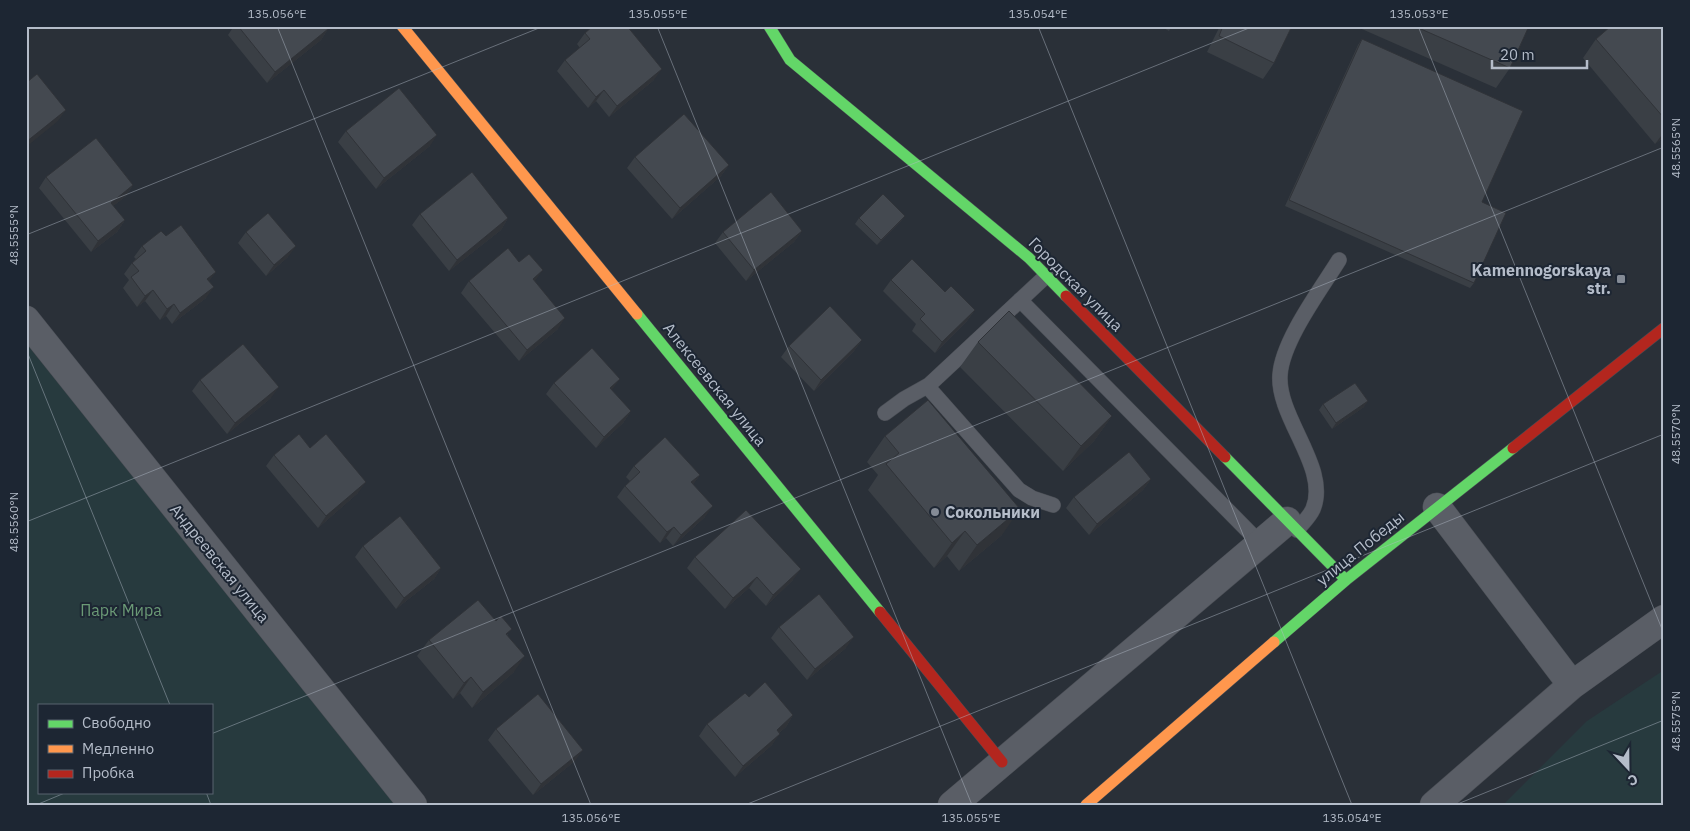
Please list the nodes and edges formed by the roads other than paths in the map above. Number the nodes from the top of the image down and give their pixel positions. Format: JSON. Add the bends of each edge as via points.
{"nodes":[{"id":1,"x":402,"y":26,"type":"edge"},
{"id":2,"x":769,"y":26,"type":"edge"},
{"id":3,"x":1339,"y":260,"type":"dead end"},
{"id":4,"x":1046,"y":276,"type":"junction"},
{"id":5,"x":1020,"y":300,"type":"junction"},
{"id":6,"x":26,"y":320,"type":"edge"},
{"id":7,"x":1664,"y":328,"type":"edge"},
{"id":8,"x":927,"y":386,"type":"junction"},
{"id":9,"x":885,"y":413,"type":"dead end"},
{"id":10,"x":1053,"y":505,"type":"dead end"},
{"id":11,"x":1437,"y":507,"type":"junction"},
{"id":12,"x":1292,"y":526,"type":"junction"},
{"id":13,"x":1260,"y":543,"type":"junction"},
{"id":14,"x":1346,"y":580,"type":"junction"},
{"id":15,"x":1664,"y":619,"type":"edge"},
{"id":16,"x":1572,"y":685,"type":"junction"},
{"id":17,"x":1002,"y":762,"type":"junction"},
{"id":18,"x":413,"y":805,"type":"edge"},
{"id":19,"x":952,"y":805,"type":"edge"},
{"id":20,"x":1086,"y":805,"type":"edge"},
{"id":21,"x":1434,"y":805,"type":"edge"}],
"edges":[{"from":1,"to":17,"type":"street","name":"Алексеевская улица"},
{"from":2,"to":4,"type":"street","name":"Городская улица","via":[[790,60],[1029,258]]},
{"from":3,"to":12,"type":"lane","via":[[1286,350],[1280,374],[1282,397],[1317,485],[1313,510]]},
{"from":4,"to":5,"type":"lane"},
{"from":4,"to":12,"type":"street","name":"Городская улица"},
{"from":5,"to":8,"type":"lane"},
{"from":5,"to":13,"type":"lane"},
{"from":6,"to":18,"type":"street","name":"Андреевская улица"},
{"from":7,"to":11,"type":"street","name":"улица Победы"},
{"from":8,"to":9,"type":"lane"},
{"from":8,"to":10,"type":"lane","via":[[1020,490]]},
{"from":11,"to":14,"type":"street","name":"улица Победы"},
{"from":11,"to":16,"type":"street"},
{"from":12,"to":13,"type":"street"},
{"from":12,"to":14,"type":"street","name":"Городская улица"},
{"from":13,"to":17,"type":"street"},
{"from":14,"to":20,"type":"street","name":"улица Победы"},
{"from":15,"to":16,"type":"street"},
{"from":16,"to":21,"type":"street"},
{"from":17,"to":19,"type":"street"}]}
